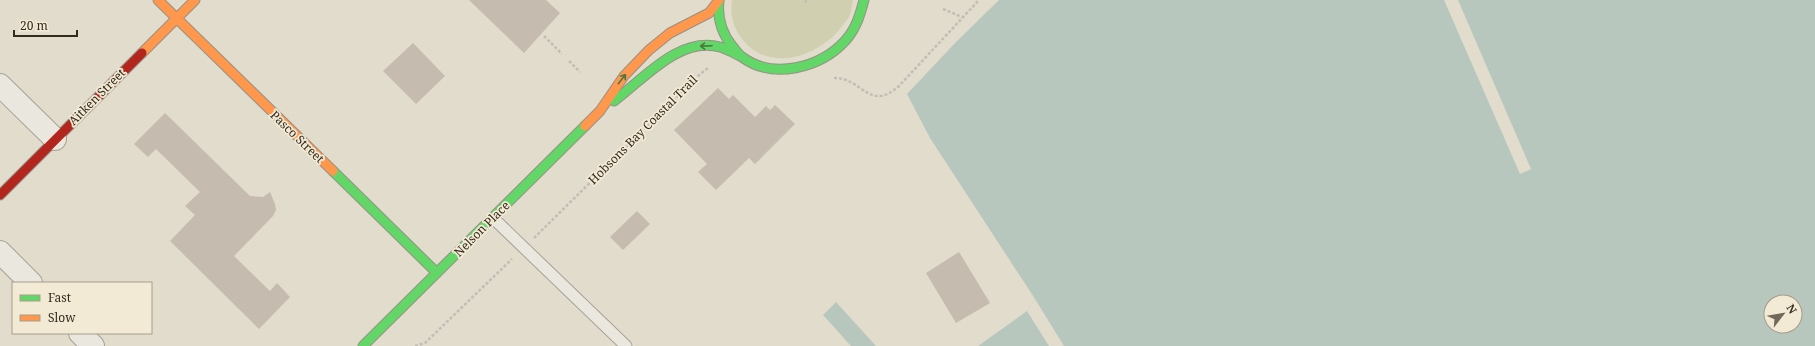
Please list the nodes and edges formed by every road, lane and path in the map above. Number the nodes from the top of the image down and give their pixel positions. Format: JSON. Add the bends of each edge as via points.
{"nodes":[{"id":1,"x":158,"y":0,"type":"edge"},
{"id":2,"x":195,"y":0,"type":"edge"},
{"id":3,"x":719,"y":0,"type":"edge"},
{"id":4,"x":805,"y":0,"type":"edge"},
{"id":5,"x":864,"y":0,"type":"edge"},
{"id":6,"x":979,"y":0,"type":"edge"},
{"id":7,"x":807,"y":4,"type":"dead end"},
{"id":8,"x":943,"y":10,"type":"dead end"},
{"id":9,"x":962,"y":17,"type":"junction"},
{"id":10,"x":177,"y":18,"type":"junction"},
{"id":11,"x":544,"y":36,"type":"dead end"},
{"id":12,"x":562,"y":54,"type":"dead end"},
{"id":13,"x":742,"y":57,"type":"junction"},
{"id":14,"x":569,"y":61,"type":"dead end"},
{"id":15,"x":714,"y":67,"type":"dead end"},
{"id":16,"x":580,"y":72,"type":"dead end"},
{"id":17,"x":831,"y":79,"type":"dead end"},
{"id":18,"x":0,"y":85,"type":"edge"},
{"id":19,"x":600,"y":111,"type":"junction"},
{"id":20,"x":55,"y":139,"type":"junction"},
{"id":21,"x":0,"y":195,"type":"edge"},
{"id":22,"x":493,"y":218,"type":"junction"},
{"id":23,"x":523,"y":249,"type":"junction"},
{"id":24,"x":0,"y":252,"type":"edge"},
{"id":25,"x":437,"y":273,"type":"junction"},
{"id":26,"x":30,"y":282,"type":"edge"},
{"id":27,"x":81,"y":334,"type":"edge"},
{"id":28,"x":93,"y":346,"type":"edge"},
{"id":29,"x":363,"y":346,"type":"edge"},
{"id":30,"x":415,"y":346,"type":"edge"},
{"id":31,"x":626,"y":346,"type":"edge"}],
"edges":[{"from":1,"to":10,"type":"street","name":"Pasco Street"},
{"from":2,"to":10,"type":"street","name":"Aitken Street"},
{"from":3,"to":13,"type":"street","via":[[724,35]]},
{"from":19,"to":3,"type":"street","name":"Nelson Place","one_way":true,"via":[[624,76],[649,50],[670,33],[709,13]]},
{"from":4,"to":7,"type":"path"},
{"from":5,"to":13,"type":"street","name":"Nelson Place","via":[[862,16],[854,31],[835,51],[820,60],[796,69],[778,70],[757,65]]},
{"from":6,"to":9,"type":"path"},
{"from":8,"to":9,"type":"path"},
{"from":9,"to":17,"type":"path","via":[[899,86],[885,96],[878,97],[866,93],[844,79]]},
{"from":10,"to":20,"type":"street","name":"Aitken Street"},
{"from":10,"to":25,"type":"street","name":"Pasco Street"},
{"from":11,"to":12,"type":"path"},
{"from":13,"to":19,"type":"street","name":"Nelson Place","one_way":true,"via":[[717,46],[706,45],[688,49],[667,59]]},
{"from":14,"to":16,"type":"path"},
{"from":15,"to":23,"type":"path","name":"Hobsons Bay Coastal Trail","via":[[706,69],[698,76]]},
{"from":18,"to":20,"type":"street"},
{"from":19,"to":22,"type":"street","name":"Nelson Place"},
{"from":20,"to":21,"type":"street","name":"Aitken Street"},
{"from":22,"to":23,"type":"lane"},
{"from":22,"to":25,"type":"street","name":"Nelson Place"},
{"from":23,"to":30,"type":"path","name":"Hobsons Bay Coastal Trail","via":[[425,343]]},
{"from":23,"to":31,"type":"lane"},
{"from":24,"to":26,"type":"street"},
{"from":25,"to":29,"type":"street","name":"Nelson Place"},
{"from":27,"to":28,"type":"street"}]}
